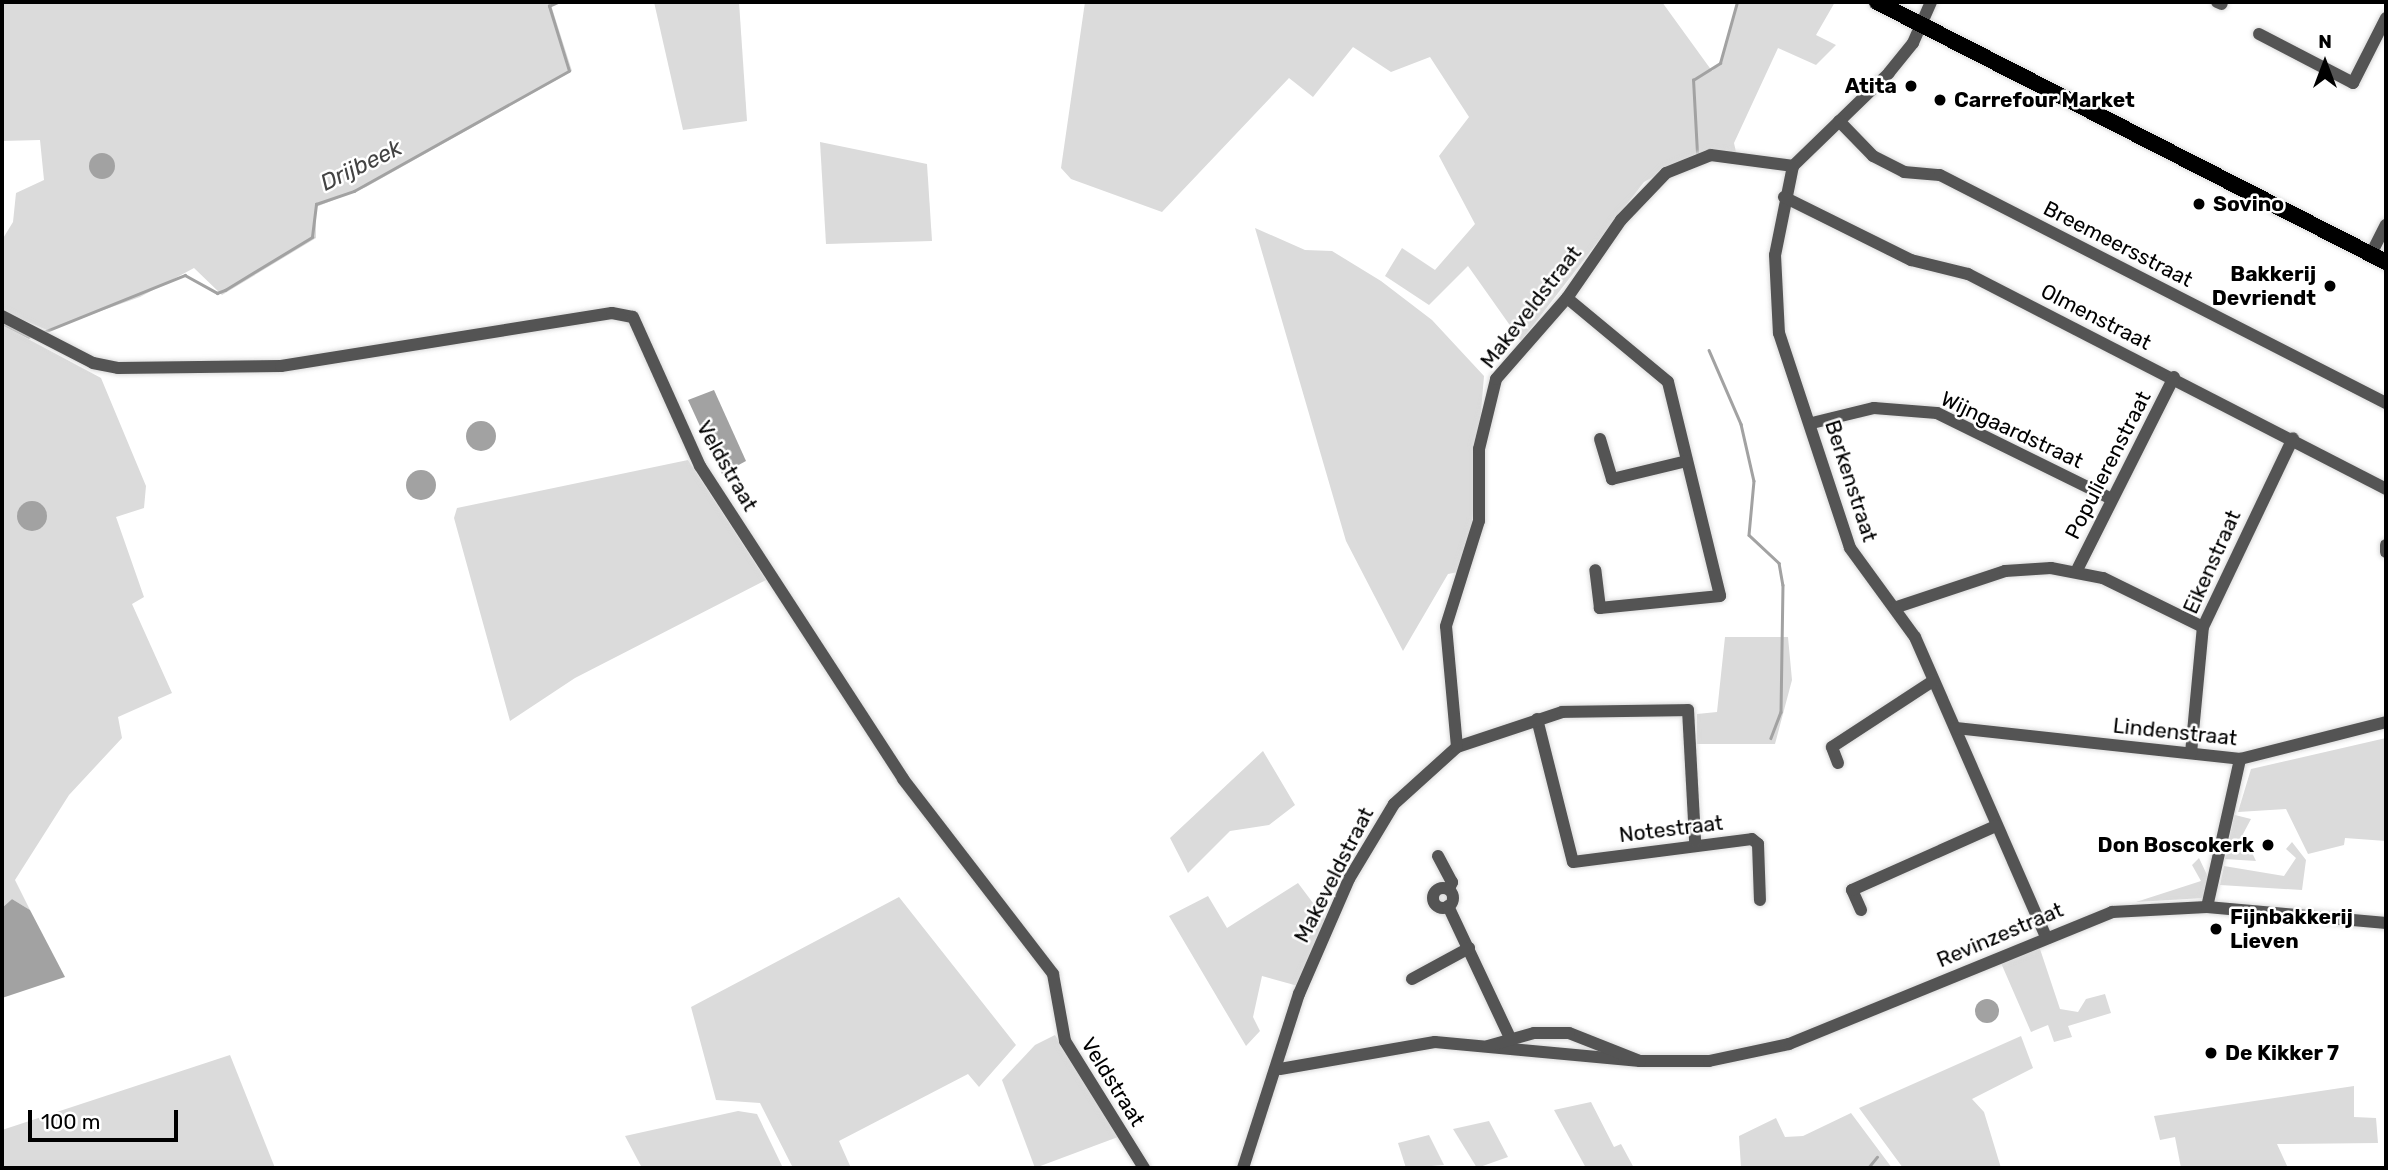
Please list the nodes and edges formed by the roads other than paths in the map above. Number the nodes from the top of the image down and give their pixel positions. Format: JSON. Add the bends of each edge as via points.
{"nodes":[{"id":1,"x":1877,"y":2,"type":"edge"},
{"id":2,"x":1931,"y":2,"type":"edge"},
{"id":3,"x":2386,"y":18,"type":"edge"},
{"id":4,"x":1919,"y":23,"type":"junction"},
{"id":5,"x":2259,"y":34,"type":"dead end"},
{"id":6,"x":1839,"y":121,"type":"junction"},
{"id":7,"x":1793,"y":166,"type":"junction"},
{"id":8,"x":1784,"y":197,"type":"junction"},
{"id":9,"x":2386,"y":225,"type":"edge"},
{"id":10,"x":2371,"y":254,"type":"junction"},
{"id":11,"x":2386,"y":261,"type":"edge"},
{"id":12,"x":1567,"y":298,"type":"junction"},
{"id":13,"x":2,"y":316,"type":"edge"},
{"id":14,"x":2174,"y":377,"type":"junction"},
{"id":15,"x":2386,"y":403,"type":"edge"},
{"id":16,"x":1812,"y":423,"type":"junction"},
{"id":17,"x":2293,"y":438,"type":"junction"},
{"id":18,"x":1600,"y":439,"type":"dead end"},
{"id":19,"x":1687,"y":461,"type":"junction"},
{"id":20,"x":2385,"y":486,"type":"edge"},
{"id":21,"x":2112,"y":499,"type":"junction"},
{"id":22,"x":2386,"y":545,"type":"edge"},
{"id":23,"x":2386,"y":552,"type":"edge"},
{"id":24,"x":1595,"y":570,"type":"dead end"},
{"id":25,"x":2077,"y":570,"type":"junction"},
{"id":26,"x":1898,"y":607,"type":"junction"},
{"id":27,"x":2203,"y":627,"type":"junction"},
{"id":28,"x":1933,"y":681,"type":"junction"},
{"id":29,"x":1536,"y":719,"type":"junction"},
{"id":30,"x":2386,"y":722,"type":"edge"},
{"id":31,"x":1956,"y":728,"type":"junction"},
{"id":32,"x":1457,"y":747,"type":"junction"},
{"id":33,"x":2191,"y":753,"type":"junction"},
{"id":34,"x":2240,"y":759,"type":"junction"},
{"id":35,"x":1838,"y":763,"type":"dead end"},
{"id":36,"x":1996,"y":826,"type":"junction"},
{"id":37,"x":1695,"y":841,"type":"junction"},
{"id":38,"x":1438,"y":856,"type":"dead end"},
{"id":39,"x":1759,"y":900,"type":"dead end"},
{"id":40,"x":2207,"y":907,"type":"junction"},
{"id":41,"x":1861,"y":910,"type":"dead end"},
{"id":42,"x":2386,"y":923,"type":"edge"},
{"id":43,"x":2045,"y":935,"type":"junction"},
{"id":44,"x":1469,"y":947,"type":"junction"},
{"id":45,"x":1412,"y":979,"type":"dead end"},
{"id":46,"x":1511,"y":1040,"type":"junction"},
{"id":47,"x":1488,"y":1046,"type":"junction"},
{"id":48,"x":1640,"y":1061,"type":"junction"},
{"id":49,"x":1280,"y":1069,"type":"junction"},
{"id":50,"x":1144,"y":1168,"type":"edge"},
{"id":51,"x":1243,"y":1168,"type":"edge"}],
"edges":[{"from":1,"to":4,"type":"main road"},
{"from":2,"to":4,"type":"street"},
{"from":3,"to":5,"type":"street","via":[[2353,83]]},
{"from":4,"to":6,"type":"street","via":[[1905,53]]},
{"from":4,"to":10,"type":"main road"},
{"from":6,"to":7,"type":"street"},
{"from":6,"to":15,"type":"street","name":"Breemeersstraat","via":[[1873,156],[1904,172],[1940,175]]},
{"from":7,"to":8,"type":"street","name":"Berkenstraat"},
{"from":7,"to":12,"type":"street","name":"Makeveldstraat","via":[[1711,156],[1666,173],[1621,220]]},
{"from":8,"to":14,"type":"street","name":"Olmenstraat","via":[[1911,260],[1968,274]]},
{"from":8,"to":16,"type":"street","name":"Berkenstraat","via":[[1775,299],[1779,333]]},
{"from":9,"to":10,"type":"street"},
{"from":10,"to":11,"type":"main road"},
{"from":12,"to":19,"type":"street","via":[[1668,382]]},
{"from":12,"to":32,"type":"street","name":"Makeveldstraat","via":[[1496,379],[1487,404],[1479,449],[1479,520],[1446,625]]},
{"from":13,"to":50,"type":"street","name":"Veldstraat","via":[[93,363],[118,368],[281,366],[612,313],[633,317],[700,466],[903,779],[1053,974],[1065,1041]]},
{"from":14,"to":17,"type":"street","name":"Olmenstraat"},
{"from":14,"to":21,"type":"street","name":"Populierenstraat"},
{"from":16,"to":21,"type":"street","name":"Wijngaardstraat","via":[[1874,408],[1937,413]]},
{"from":16,"to":26,"type":"street","name":"Berkenstraat","via":[[1850,548]]},
{"from":17,"to":20,"type":"street","name":"Olmenstraat"},
{"from":17,"to":27,"type":"street","name":"Eikenstraat"},
{"from":18,"to":19,"type":"street","via":[[1612,479]]},
{"from":19,"to":24,"type":"street","via":[[1720,596],[1600,608]]},
{"from":21,"to":25,"type":"street","name":"Populierenstraat"},
{"from":22,"to":23,"type":"street"},
{"from":25,"to":26,"type":"street","via":[[2005,570]]},
{"from":25,"to":27,"type":"street"},
{"from":26,"to":28,"type":"street","name":"Berkenstraat"},
{"from":27,"to":33,"type":"street","name":"Eikenstraat"},
{"from":28,"to":31,"type":"street","name":"Berkenstraat"},
{"from":28,"to":35,"type":"street","via":[[1832,747]]},
{"from":29,"to":32,"type":"street"},
{"from":29,"to":37,"type":"street","name":"Notestraat","via":[[1573,863]]},
{"from":29,"to":37,"type":"street","via":[[1588,709],[1688,710]]},
{"from":30,"to":34,"type":"street","name":"Lindenstraat"},
{"from":31,"to":33,"type":"street","name":"Lindenstraat"},
{"from":31,"to":36,"type":"street","name":"Berkenstraat"},
{"from":32,"to":49,"type":"street","name":"Makeveldstraat","via":[[1394,803],[1349,879],[1299,994]]},
{"from":33,"to":34,"type":"street","name":"Lindenstraat"},
{"from":34,"to":40,"type":"street"},
{"from":36,"to":41,"type":"street","via":[[1852,890]]},
{"from":36,"to":43,"type":"street","name":"Berkenstraat"},
{"from":37,"to":39,"type":"street","name":"Notestraat","via":[[1758,844]]},
{"from":38,"to":44,"type":"street","via":[[1451,882],[1433,898],[1448,906]]},
{"from":40,"to":42,"type":"street","name":"Revinzestraat"},
{"from":40,"to":43,"type":"street","name":"Revinzestraat","via":[[2112,912]]},
{"from":43,"to":48,"type":"street","name":"Revinzestraat","via":[[1788,1045],[1709,1061]]},
{"from":44,"to":45,"type":"street"},
{"from":44,"to":46,"type":"street"},
{"from":46,"to":47,"type":"street","name":"Revinzestraat"},
{"from":46,"to":48,"type":"street","name":"Revinzestraat","via":[[1569,1033]]},
{"from":47,"to":48,"type":"street","name":"Revinzestraat"},
{"from":47,"to":49,"type":"street","name":"Revinzestraat","via":[[1398,1044]]},
{"from":49,"to":51,"type":"street","name":"Makeveldstraat"}]}
